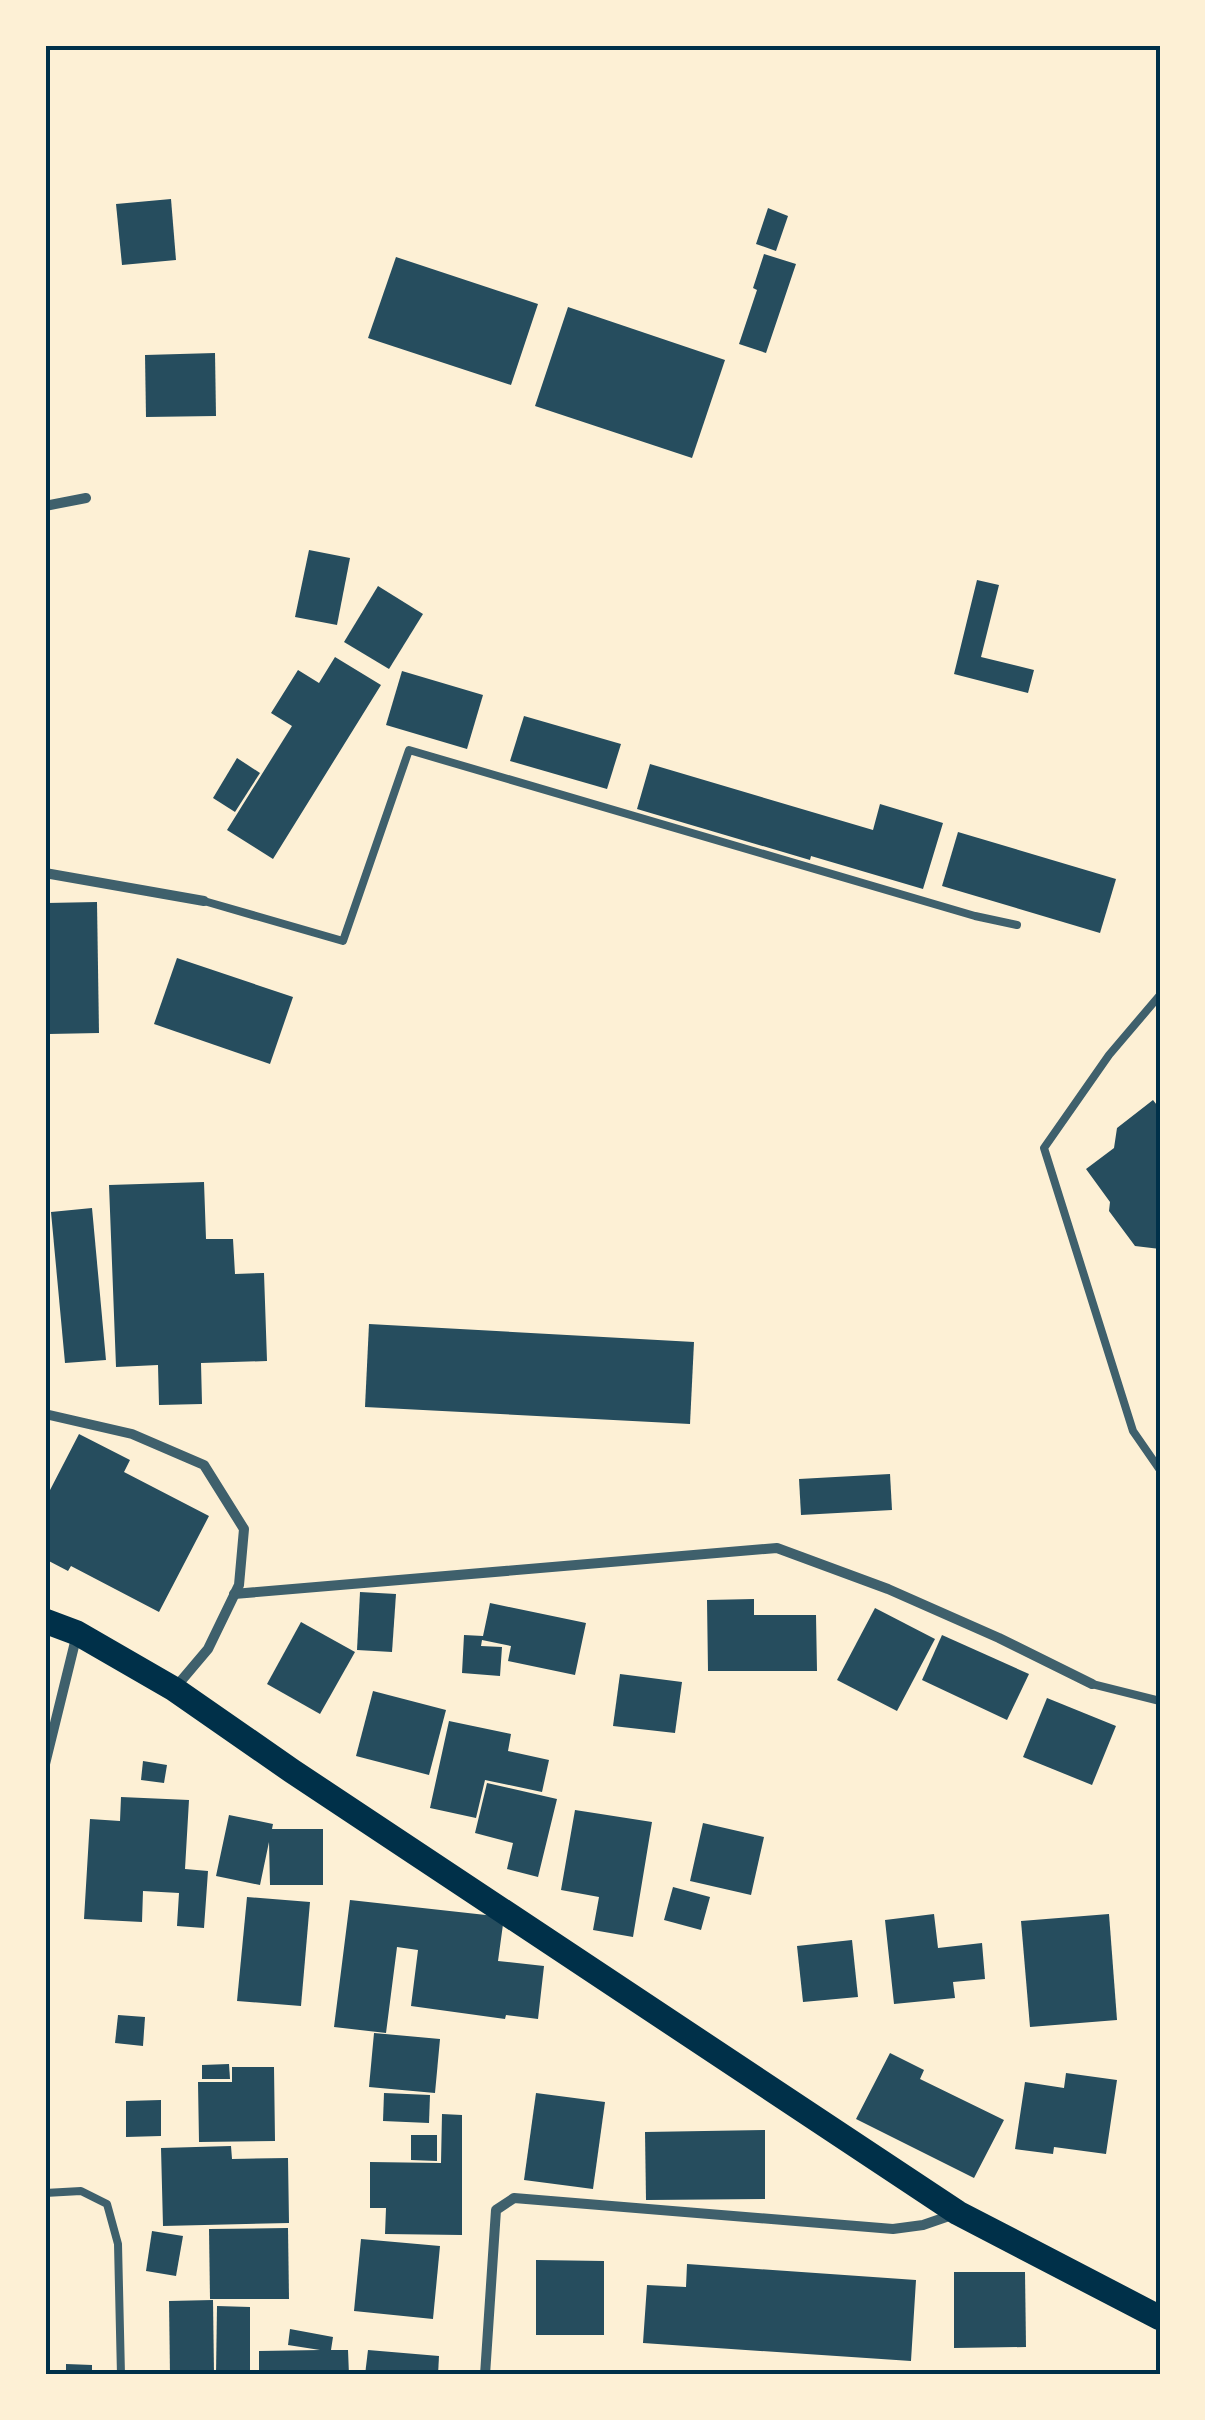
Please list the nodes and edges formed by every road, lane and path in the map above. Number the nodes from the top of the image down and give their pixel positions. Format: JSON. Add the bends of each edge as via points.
{"nodes":[{"id":1,"x":86,"y":498,"type":"dead end"},
{"id":2,"x":45,"y":506,"type":"edge"},
{"id":3,"x":45,"y":873,"type":"edge"},
{"id":4,"x":204,"y":901,"type":"joint"},
{"id":5,"x":1017,"y":925,"type":"dead end"},
{"id":6,"x":1160,"y":995,"type":"edge"},
{"id":7,"x":45,"y":1414,"type":"edge"},
{"id":8,"x":1160,"y":1470,"type":"edge"},
{"id":9,"x":234,"y":1594,"type":"junction"},
{"id":10,"x":45,"y":1621,"type":"edge"},
{"id":11,"x":77,"y":1634,"type":"junction"},
{"id":12,"x":1092,"y":1684,"type":"joint"},
{"id":13,"x":174,"y":1689,"type":"junction"},
{"id":14,"x":1160,"y":1701,"type":"edge"},
{"id":15,"x":45,"y":1764,"type":"edge"},
{"id":16,"x":45,"y":2192,"type":"edge"},
{"id":17,"x":958,"y":2213,"type":"junction"},
{"id":18,"x":1160,"y":2318,"type":"edge"},
{"id":19,"x":121,"y":2375,"type":"edge"},
{"id":20,"x":484,"y":2375,"type":"edge"}],
"edges":[{"from":1,"to":2,"type":"street"},
{"from":3,"to":4,"type":"street"},
{"from":4,"to":5,"type":"lane","via":[[342,941],[409,750]]},
{"from":6,"to":8,"type":"lane","via":[[1044,1148],[1133,1431]]},
{"from":7,"to":9,"type":"street","via":[[132,1434],[204,1464],[244,1530]]},
{"from":9,"to":12,"type":"street","via":[[777,1548],[888,1589]]},
{"from":9,"to":13,"type":"street","via":[[208,1649]]},
{"from":10,"to":11,"type":"main road"},
{"from":11,"to":13,"type":"main road"},
{"from":11,"to":15,"type":"street"},
{"from":12,"to":14,"type":"lane"},
{"from":13,"to":17,"type":"main road"},
{"from":16,"to":19,"type":"lane","via":[[80,2191],[107,2204],[118,2244]]},
{"from":17,"to":18,"type":"main road"},
{"from":17,"to":20,"type":"street","via":[[893,2230],[514,2198],[496,2210]]}]}
